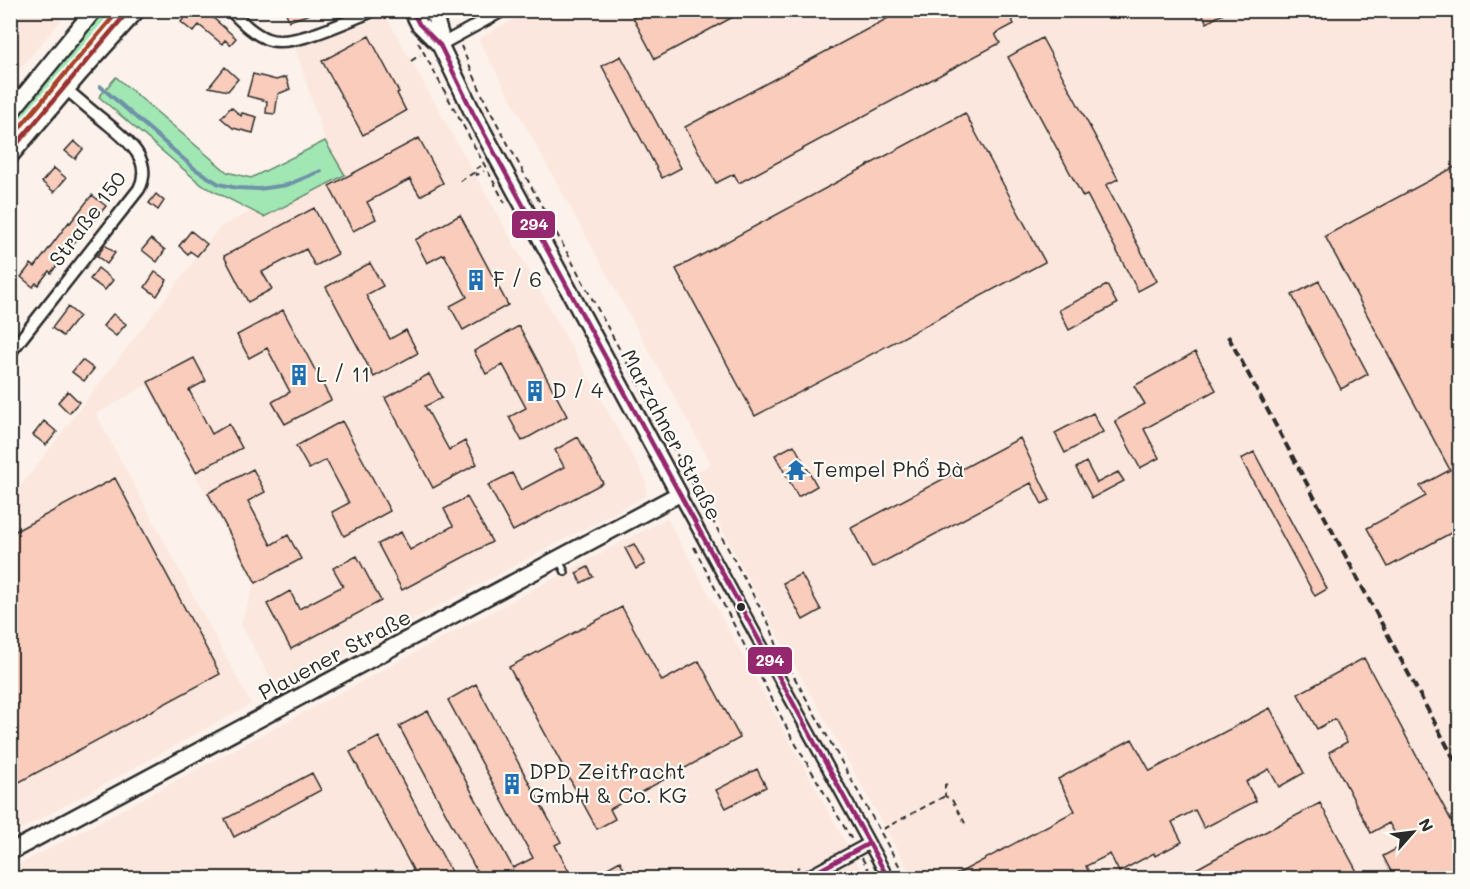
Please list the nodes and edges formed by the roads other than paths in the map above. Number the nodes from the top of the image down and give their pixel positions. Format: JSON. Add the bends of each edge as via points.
{"nodes":[{"id":1,"x":94,"y":10,"type":"edge"},
{"id":2,"x":137,"y":10,"type":"edge"},
{"id":3,"x":230,"y":10,"type":"edge"},
{"id":4,"x":375,"y":10,"type":"edge"},
{"id":5,"x":412,"y":10,"type":"edge"},
{"id":6,"x":433,"y":10,"type":"edge"},
{"id":7,"x":504,"y":10,"type":"edge"},
{"id":8,"x":440,"y":45,"type":"junction"},
{"id":9,"x":66,"y":89,"type":"junction"},
{"id":10,"x":10,"y":113,"type":"edge"},
{"id":11,"x":10,"y":156,"type":"edge"},
{"id":12,"x":10,"y":353,"type":"edge"},
{"id":13,"x":679,"y":494,"type":"junction"},
{"id":14,"x":868,"y":844,"type":"junction"},
{"id":15,"x":10,"y":852,"type":"edge"},
{"id":16,"x":805,"y":879,"type":"edge"},
{"id":17,"x":888,"y":879,"type":"edge"}],
"edges":[{"from":1,"to":10,"type":"street"},
{"from":2,"to":9,"type":"street"},
{"from":3,"to":4,"type":"street","via":[[260,36],[286,42]]},
{"from":5,"to":8,"type":"street","name":"Marzahner Straße","via":[[419,24]]},
{"from":6,"to":8,"type":"street","name":"Marzahner Straße"},
{"from":7,"to":8,"type":"street"},
{"from":8,"to":13,"type":"street","name":"Marzahner Straße"},
{"from":9,"to":11,"type":"street"},
{"from":9,"to":12,"type":"street","name":"Straße 150","via":[[136,150],[144,170],[143,181]]},
{"from":13,"to":14,"type":"street","name":"Marzahner Straße"},
{"from":13,"to":15,"type":"street","name":"Plauener Straße","via":[[562,566]]},
{"from":14,"to":16,"type":"street"},
{"from":14,"to":17,"type":"street","name":"Marzahner Straße"}]}
